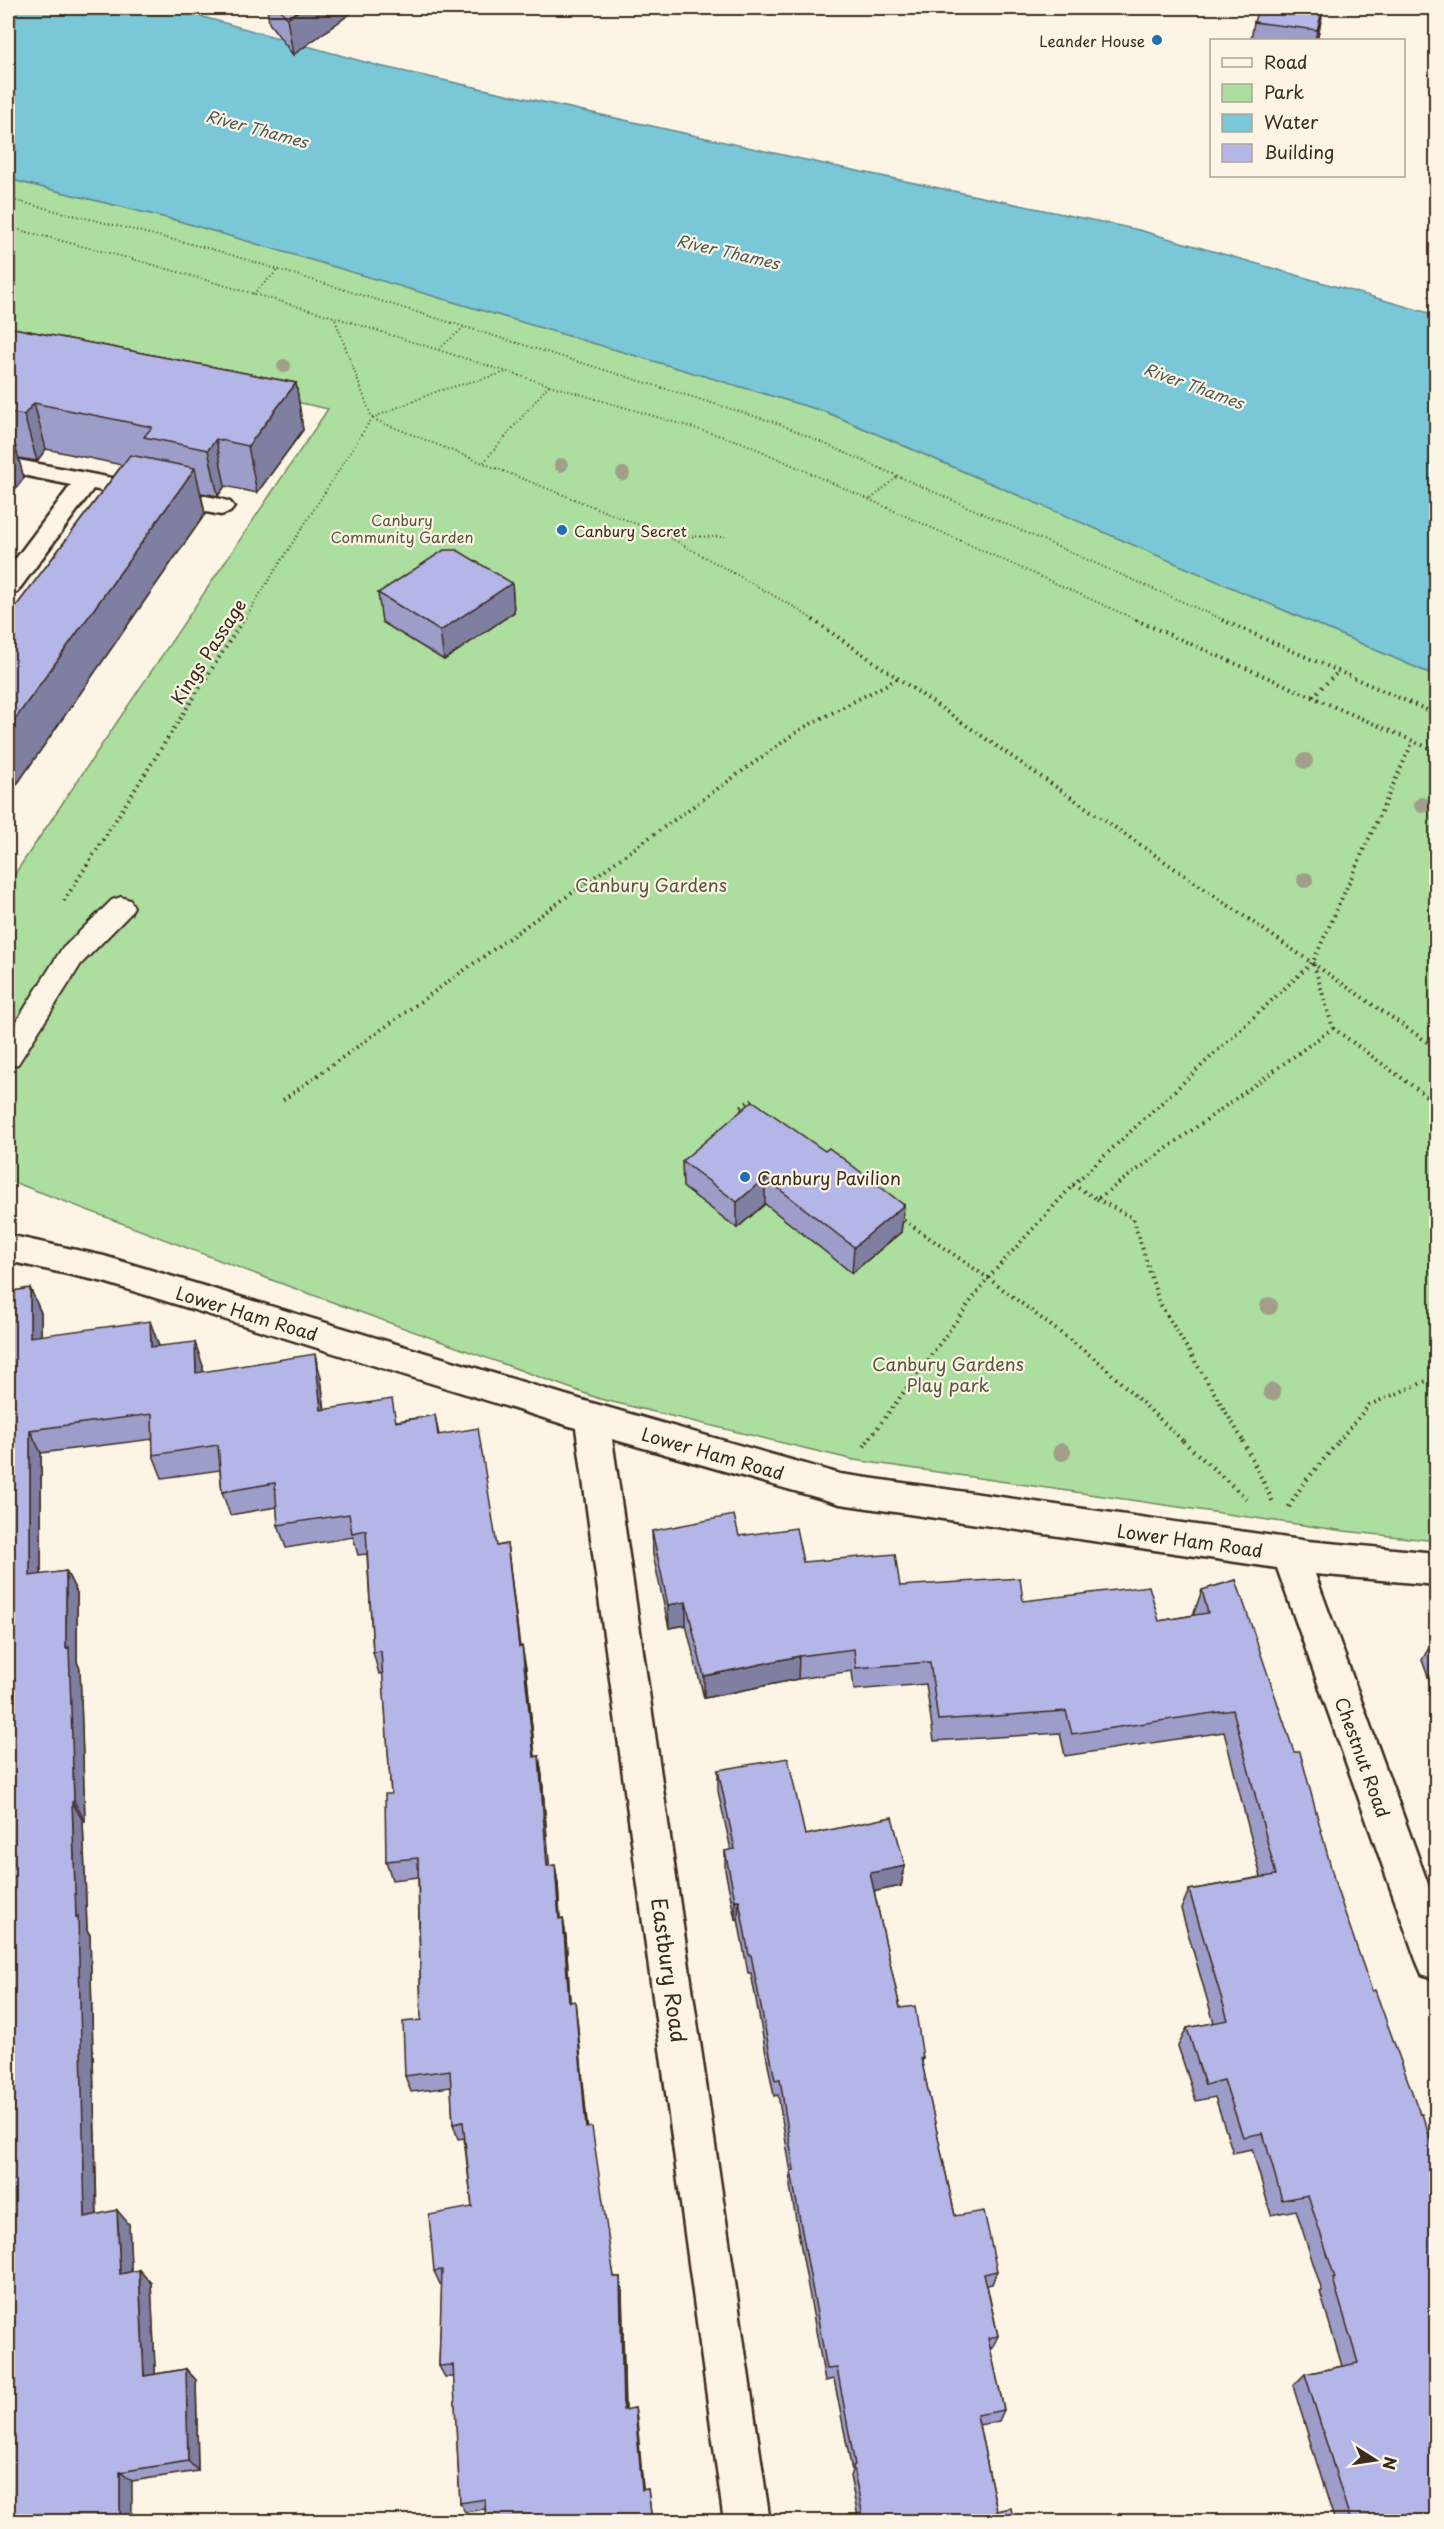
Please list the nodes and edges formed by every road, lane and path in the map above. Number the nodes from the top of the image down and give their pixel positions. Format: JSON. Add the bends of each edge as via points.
{"nodes":[{"id":1,"x":8,"y":199,"type":"edge"},
{"id":2,"x":8,"y":227,"type":"edge"},
{"id":3,"x":278,"y":269,"type":"junction"},
{"id":4,"x":253,"y":294,"type":"junction"},
{"id":5,"x":334,"y":317,"type":"junction"},
{"id":6,"x":465,"y":327,"type":"junction"},
{"id":7,"x":439,"y":349,"type":"junction"},
{"id":8,"x":510,"y":372,"type":"junction"},
{"id":9,"x":549,"y":385,"type":"junction"},
{"id":10,"x":372,"y":418,"type":"junction"},
{"id":11,"x":483,"y":463,"type":"junction"},
{"id":12,"x":8,"y":465,"type":"edge"},
{"id":13,"x":898,"y":476,"type":"junction"},
{"id":14,"x":87,"y":481,"type":"junction"},
{"id":15,"x":871,"y":500,"type":"junction"},
{"id":16,"x":221,"y":507,"type":"dead end"},
{"id":17,"x":667,"y":536,"type":"junction"},
{"id":18,"x":728,"y":537,"type":"dead end"},
{"id":19,"x":8,"y":586,"type":"edge"},
{"id":20,"x":1338,"y":672,"type":"junction"},
{"id":21,"x":899,"y":678,"type":"junction"},
{"id":22,"x":1313,"y":697,"type":"junction"},
{"id":23,"x":1437,"y":714,"type":"edge"},
{"id":24,"x":1413,"y":741,"type":"junction"},
{"id":25,"x":1437,"y":751,"type":"edge"},
{"id":26,"x":121,"y":907,"type":"dead end"},
{"id":27,"x":59,"y":909,"type":"dead end"},
{"id":28,"x":1313,"y":962,"type":"junction"},
{"id":29,"x":1333,"y":1028,"type":"junction"},
{"id":30,"x":1437,"y":1048,"type":"edge"},
{"id":31,"x":8,"y":1057,"type":"edge"},
{"id":32,"x":753,"y":1099,"type":"edge"},
{"id":33,"x":283,"y":1100,"type":"dead end"},
{"id":34,"x":1437,"y":1102,"type":"edge"},
{"id":35,"x":749,"y":1114,"type":"edge"},
{"id":36,"x":1073,"y":1185,"type":"junction"},
{"id":37,"x":1097,"y":1198,"type":"junction"},
{"id":38,"x":893,"y":1213,"type":"edge"},
{"id":39,"x":8,"y":1248,"type":"edge"},
{"id":40,"x":988,"y":1278,"type":"junction"},
{"id":41,"x":1437,"y":1377,"type":"edge"},
{"id":42,"x":592,"y":1418,"type":"junction"},
{"id":43,"x":840,"y":1489,"type":"junction"},
{"id":44,"x":1253,"y":1503,"type":"dead end"},
{"id":45,"x":1293,"y":1545,"type":"junction"},
{"id":46,"x":1437,"y":1569,"type":"edge"},
{"id":47,"x":1437,"y":1960,"type":"edge"},
{"id":48,"x":747,"y":2522,"type":"edge"}],
"edges":[{"from":1,"to":3,"type":"path"},
{"from":2,"to":4,"type":"path"},
{"from":3,"to":4,"type":"path"},
{"from":3,"to":6,"type":"path"},
{"from":4,"to":5,"type":"path"},
{"from":5,"to":7,"type":"path"},
{"from":5,"to":10,"type":"path"},
{"from":6,"to":7,"type":"path"},
{"from":6,"to":13,"type":"path","via":[[780,424]]},
{"from":7,"to":8,"type":"path"},
{"from":8,"to":9,"type":"path"},
{"from":8,"to":10,"type":"path","via":[[479,378]]},
{"from":9,"to":11,"type":"path"},
{"from":9,"to":15,"type":"path","via":[[741,442]]},
{"from":10,"to":11,"type":"path"},
{"from":10,"to":27,"type":"path","name":"Kings Passage"},
{"from":11,"to":17,"type":"path"},
{"from":12,"to":14,"type":"street"},
{"from":13,"to":15,"type":"path"},
{"from":13,"to":20,"type":"path"},
{"from":14,"to":16,"type":"street"},
{"from":14,"to":19,"type":"street"},
{"from":15,"to":22,"type":"path"},
{"from":17,"to":18,"type":"path"},
{"from":17,"to":21,"type":"path","via":[[796,608]]},
{"from":20,"to":22,"type":"path"},
{"from":20,"to":23,"type":"path"},
{"from":21,"to":28,"type":"path"},
{"from":21,"to":33,"type":"path","via":[[801,729]]},
{"from":22,"to":24,"type":"path"},
{"from":24,"to":25,"type":"path"},
{"from":24,"to":28,"type":"path"},
{"from":26,"to":31,"type":"lane","via":[[71,957]]},
{"from":28,"to":29,"type":"path"},
{"from":28,"to":30,"type":"path"},
{"from":28,"to":36,"type":"path"},
{"from":29,"to":34,"type":"path"},
{"from":29,"to":37,"type":"path"},
{"from":32,"to":35,"type":"path","via":[[739,1108]]},
{"from":36,"to":37,"type":"path"},
{"from":36,"to":40,"type":"path"},
{"from":37,"to":45,"type":"path","via":[[1133,1218],[1159,1302],[1244,1442]]},
{"from":38,"to":40,"type":"path"},
{"from":39,"to":42,"type":"street","name":"Lower Ham Road","via":[[104,1269]]},
{"from":40,"to":43,"type":"path","via":[[854,1460]]},
{"from":40,"to":44,"type":"path","via":[[1099,1362]]},
{"from":41,"to":45,"type":"path","via":[[1369,1406],[1303,1484]]},
{"from":42,"to":43,"type":"street","name":"Lower Ham Road"},
{"from":42,"to":48,"type":"street","name":"Eastbury Road"},
{"from":43,"to":45,"type":"street","name":"Lower Ham Road"},
{"from":45,"to":46,"type":"street","name":"Lower Ham Road"},
{"from":45,"to":47,"type":"street","name":"Chestnut Road"}]}
